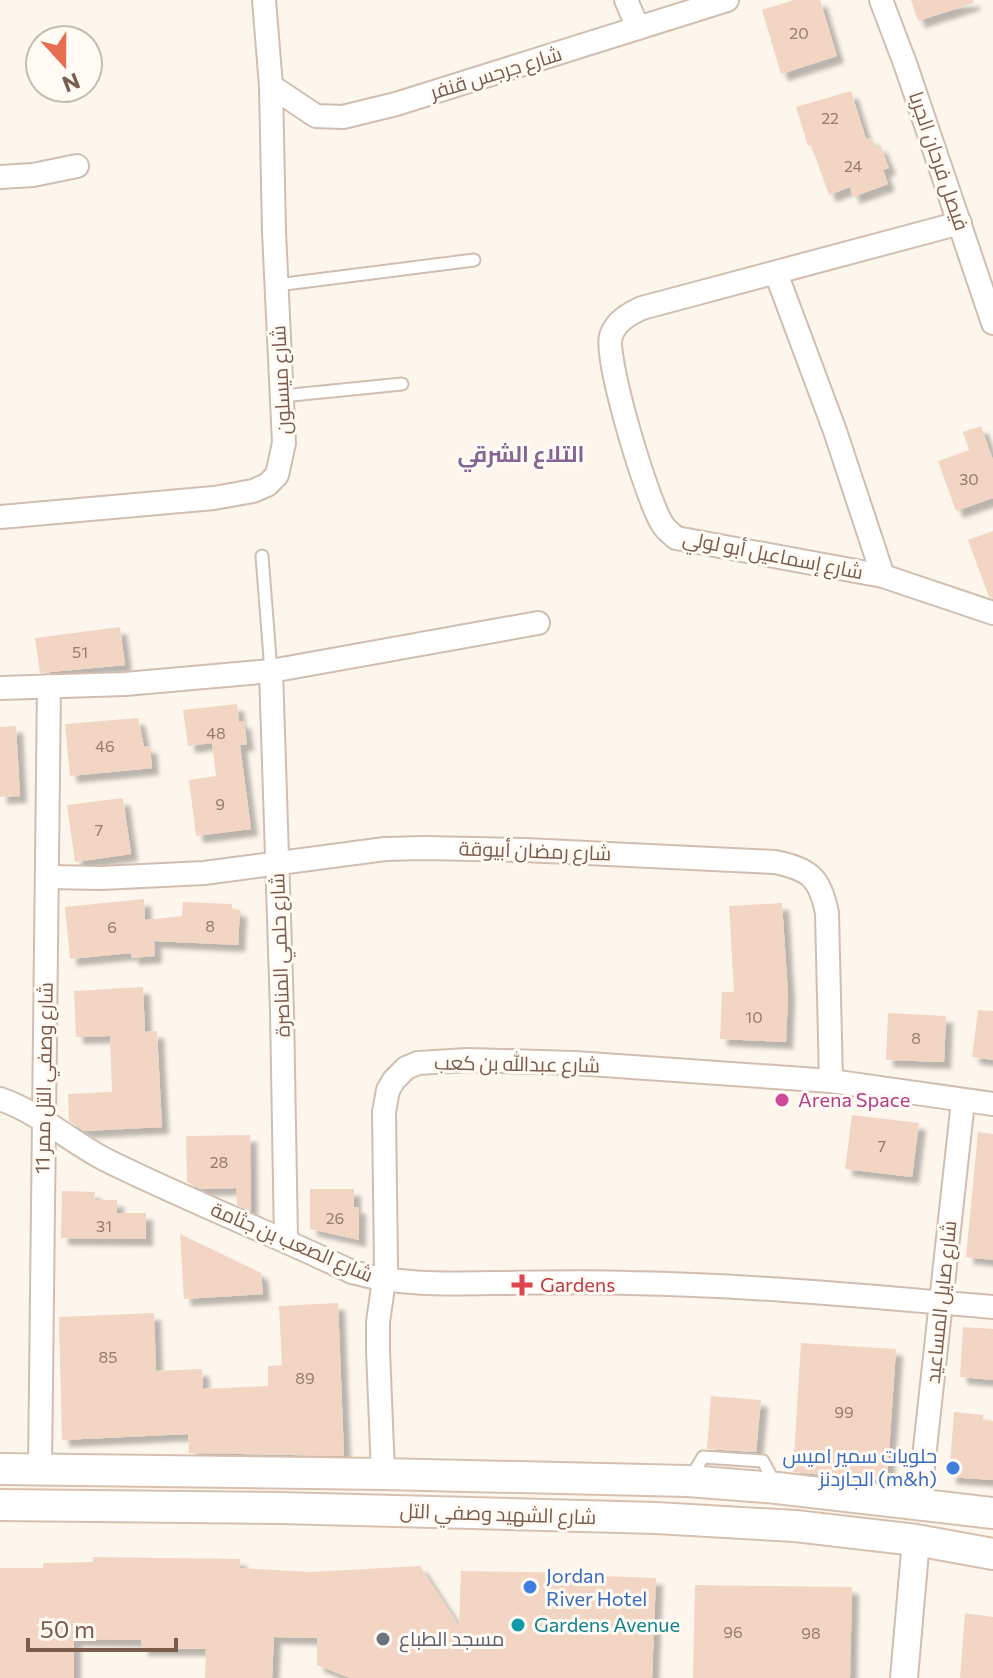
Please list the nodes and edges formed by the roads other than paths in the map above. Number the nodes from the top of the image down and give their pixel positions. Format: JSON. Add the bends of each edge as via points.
{"nodes":[{"id":1,"x":264,"y":0,"type":"edge"},
{"id":2,"x":626,"y":0,"type":"edge"},
{"id":3,"x":727,"y":0,"type":"edge"},
{"id":4,"x":881,"y":0,"type":"edge"},
{"id":5,"x":638,"y":28,"type":"junction"},
{"id":6,"x":271,"y":86,"type":"junction"},
{"id":7,"x":77,"y":166,"type":"dead end"},
{"id":8,"x":0,"y":177,"type":"edge"},
{"id":9,"x":960,"y":223,"type":"junction"},
{"id":10,"x":474,"y":260,"type":"dead end"},
{"id":11,"x":776,"y":273,"type":"junction"},
{"id":12,"x":277,"y":285,"type":"junction"},
{"id":13,"x":993,"y":323,"type":"edge"},
{"id":14,"x":402,"y":384,"type":"dead end"},
{"id":15,"x":282,"y":396,"type":"junction"},
{"id":16,"x":0,"y":517,"type":"edge"},
{"id":17,"x":262,"y":556,"type":"dead end"},
{"id":18,"x":883,"y":576,"type":"junction"},
{"id":19,"x":993,"y":613,"type":"edge"},
{"id":20,"x":538,"y":623,"type":"dead end"},
{"id":21,"x":271,"y":671,"type":"junction"},
{"id":22,"x":49,"y":686,"type":"junction"},
{"id":23,"x":0,"y":688,"type":"edge"},
{"id":24,"x":276,"y":863,"type":"junction"},
{"id":25,"x":49,"y":877,"type":"junction"},
{"id":26,"x":831,"y":1081,"type":"junction"},
{"id":27,"x":0,"y":1099,"type":"edge"},
{"id":28,"x":963,"y":1101,"type":"junction"},
{"id":29,"x":993,"y":1104,"type":"edge"},
{"id":30,"x":44,"y":1119,"type":"junction"},
{"id":31,"x":286,"y":1240,"type":"junction"},
{"id":32,"x":385,"y":1281,"type":"junction"},
{"id":33,"x":940,"y":1302,"type":"junction"},
{"id":34,"x":993,"y":1307,"type":"edge"},
{"id":35,"x":0,"y":1469,"type":"edge"},
{"id":36,"x":40,"y":1469,"type":"junction"},
{"id":37,"x":383,"y":1474,"type":"junction"},
{"id":38,"x":919,"y":1503,"type":"junction"},
{"id":39,"x":0,"y":1505,"type":"edge"},
{"id":40,"x":993,"y":1513,"type":"edge"},
{"id":41,"x":916,"y":1540,"type":"junction"},
{"id":42,"x":993,"y":1554,"type":"edge"},
{"id":43,"x":904,"y":1678,"type":"edge"}],
"edges":[{"from":1,"to":6,"type":"street","name":"شارع ميسلون"},
{"from":2,"to":5,"type":"street"},
{"from":3,"to":5,"type":"street","name":"شارع جرجس قنفر"},
{"from":4,"to":9,"type":"street","name":"فيصل فرحان الجربا"},
{"from":5,"to":6,"type":"street","name":"شارع جرجس قنفر","via":[[343,117],[316,116]]},
{"from":6,"to":12,"type":"street","name":"شارع ميسلون"},
{"from":7,"to":8,"type":"street"},
{"from":9,"to":11,"type":"street","name":"شارع إسماعيل أبو لولي"},
{"from":9,"to":13,"type":"street","name":"فيصل فرحان الجربا"},
{"from":10,"to":12,"type":"lane"},
{"from":11,"to":18,"type":"street","name":"شارع إسماعيل أبو لولي"},
{"from":11,"to":18,"type":"street","name":"شارع إسماعيل أبو لولي","via":[[642,308],[625,316],[610,337],[614,379],[656,512],[676,538]]},
{"from":12,"to":15,"type":"street","name":"شارع ميسلون"},
{"from":14,"to":15,"type":"lane"},
{"from":15,"to":16,"type":"street","name":"شارع ميسلون","via":[[282,463],[267,485],[214,498]]},
{"from":17,"to":21,"type":"lane"},
{"from":18,"to":19,"type":"street","name":"شارع إسماعيل أبو لولي"},
{"from":20,"to":21,"type":"street"},
{"from":21,"to":22,"type":"street"},
{"from":21,"to":24,"type":"street","name":"شارع حلمي المناصرة"},
{"from":22,"to":23,"type":"street"},
{"from":22,"to":25,"type":"street","name":"شارع وصفي التل ممر 11"},
{"from":24,"to":25,"type":"street","name":"شارع رمضان أبيوقة","via":[[204,873]]},
{"from":24,"to":26,"type":"street","name":"شارع رمضان أبيوقة","via":[[437,848],[798,866],[813,877],[827,913]]},
{"from":24,"to":31,"type":"street","name":"شارع حلمي المناصرة"},
{"from":25,"to":30,"type":"street","name":"شارع وصفي التل ممر 11"},
{"from":26,"to":28,"type":"street","name":"شارع عبدالله بن كعب"},
{"from":26,"to":32,"type":"street","name":"شارع عبدالله بن كعب","via":[[575,1063],[468,1060],[406,1068],[388,1090],[384,1112]]},
{"from":27,"to":30,"type":"street","name":"شارع الصعب بن جثامة"},
{"from":28,"to":29,"type":"street","name":"شارع عبدالله بن كعب"},
{"from":28,"to":33,"type":"street","name":"شارع صايل المساعيد"},
{"from":30,"to":31,"type":"street","name":"شارع الصعب بن جثامة","via":[[105,1159]]},
{"from":30,"to":36,"type":"street","name":"شارع وصفي التل ممر 11"},
{"from":31,"to":32,"type":"street","name":"شارع الصعب بن جثامة","via":[[352,1272]]},
{"from":32,"to":33,"type":"street","name":"شارع الصعب بن جثامة","via":[[628,1282]]},
{"from":32,"to":37,"type":"street","name":"شارع عبدالله بن كعب","via":[[378,1336]]},
{"from":33,"to":34,"type":"street","name":"شارع الصعب بن جثامة"},
{"from":33,"to":38,"type":"street","name":"شارع صايل المساعيد"},
{"from":35,"to":36,"type":"main road","name":"شارع الشهيد وصفي التل"},
{"from":36,"to":37,"type":"main road","name":"شارع الشهيد وصفي التل"},
{"from":37,"to":38,"type":"main road","name":"شارع الشهيد وصفي التل","via":[[688,1481]]},
{"from":38,"to":40,"type":"main road","name":"شارع الشهيد وصفي التل"},
{"from":39,"to":41,"type":"main road","name":"شارع الشهيد وصفي التل","via":[[656,1518]]},
{"from":41,"to":42,"type":"main road","name":"شارع الشهيد وصفي التل"},
{"from":41,"to":43,"type":"street"}]}
